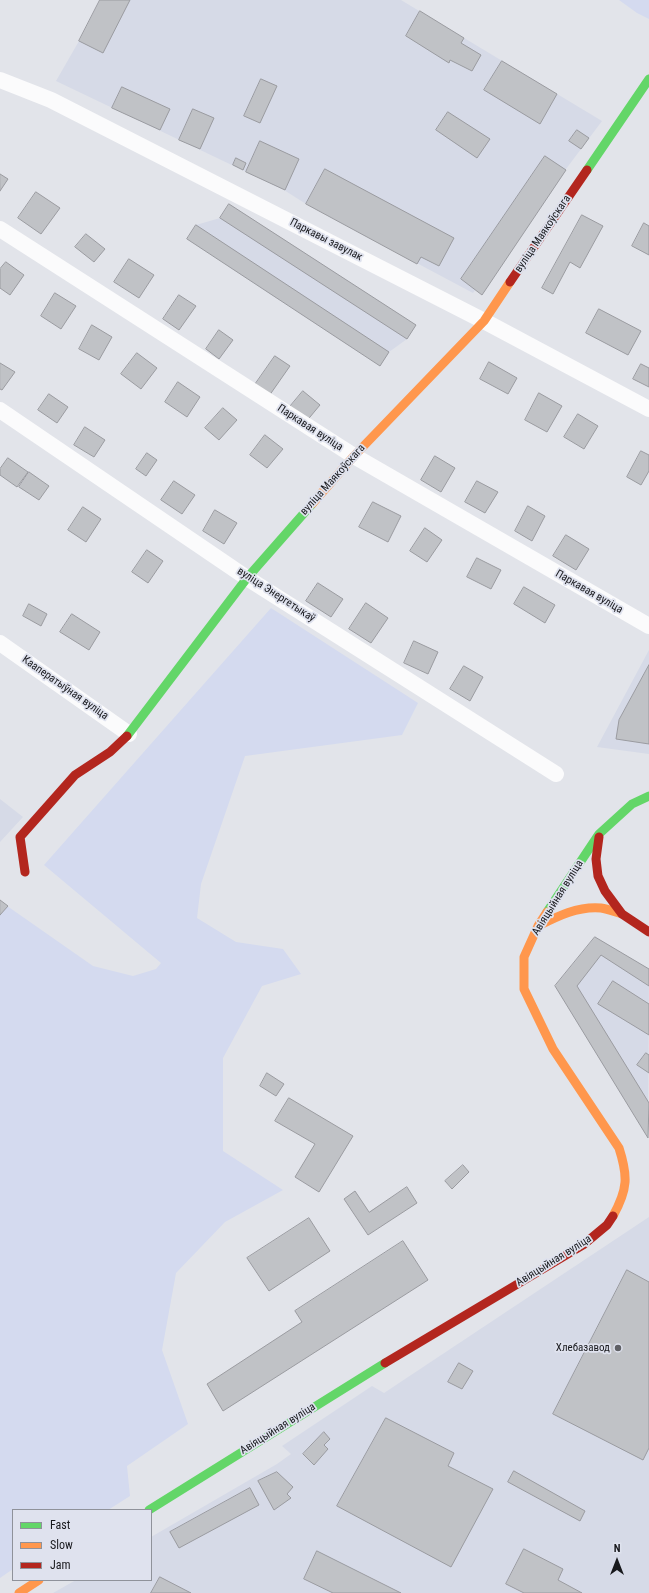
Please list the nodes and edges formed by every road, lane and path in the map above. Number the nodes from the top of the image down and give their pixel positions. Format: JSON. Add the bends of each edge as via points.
{"nodes":[{"id":1,"x":649,"y":79,"type":"edge"},
{"id":2,"x":0,"y":80,"type":"edge"},
{"id":3,"x":0,"y":229,"type":"edge"},
{"id":4,"x":484,"y":321,"type":"junction"},
{"id":5,"x":649,"y":409,"type":"edge"},
{"id":6,"x":0,"y":410,"type":"edge"},
{"id":7,"x":354,"y":456,"type":"junction"},
{"id":8,"x":247,"y":578,"type":"junction"},
{"id":9,"x":649,"y":626,"type":"edge"},
{"id":10,"x":0,"y":643,"type":"edge"},
{"id":11,"x":129,"y":734,"type":"junction"},
{"id":12,"x":556,"y":774,"type":"dead end"},
{"id":13,"x":649,"y":796,"type":"edge"},
{"id":14,"x":599,"y":834,"type":"junction"},
{"id":15,"x":25,"y":872,"type":"dead end"},
{"id":16,"x":622,"y":914,"type":"junction"},
{"id":17,"x":538,"y":926,"type":"junction"},
{"id":18,"x":649,"y":932,"type":"edge"},
{"id":19,"x":151,"y":1509,"type":"edge"},
{"id":20,"x":37,"y":1581,"type":"edge"},
{"id":21,"x":19,"y":1593,"type":"edge"}],
"edges":[{"from":1,"to":4,"type":"main road","name":"вуліца Маякоўскага"},
{"from":2,"to":4,"type":"street","name":"Паркавы завулак","via":[[51,100]]},
{"from":3,"to":7,"type":"street","name":"Паркавая вуліца"},
{"from":4,"to":5,"type":"street","name":"Паркавы завулак"},
{"from":4,"to":7,"type":"main road","name":"вуліца Маякоўскага"},
{"from":6,"to":8,"type":"street","name":"вуліца Энергетыкаў"},
{"from":7,"to":8,"type":"main road","name":"вуліца Маякоўскага"},
{"from":7,"to":9,"type":"street","name":"Паркавая вуліца"},
{"from":8,"to":11,"type":"main road","name":"вуліца Маякоўскага"},
{"from":8,"to":12,"type":"street","name":"вуліца Энергетыкаў"},
{"from":10,"to":11,"type":"street","name":"Кааператыўная вуліца"},
{"from":11,"to":15,"type":"main road","name":"вуліца Маякоўскага","via":[[110,752],[75,775],[20,837]]},
{"from":13,"to":14,"type":"main road","name":"Авіяцыйная вуліца","via":[[632,804]]},
{"from":14,"to":16,"type":"main road","via":[[596,859],[598,876]]},
{"from":14,"to":17,"type":"main road","name":"Авіяцыйная вуліца"},
{"from":16,"to":17,"type":"main road","via":[[599,908],[581,908],[561,914]]},
{"from":16,"to":18,"type":"main road"},
{"from":17,"to":19,"type":"main road","name":"Авіяцыйная вуліца","via":[[524,957],[524,989],[553,1049],[619,1148],[626,1166],[626,1185],[608,1225],[583,1245],[414,1345]]},
{"from":20,"to":21,"type":"main road"}]}
